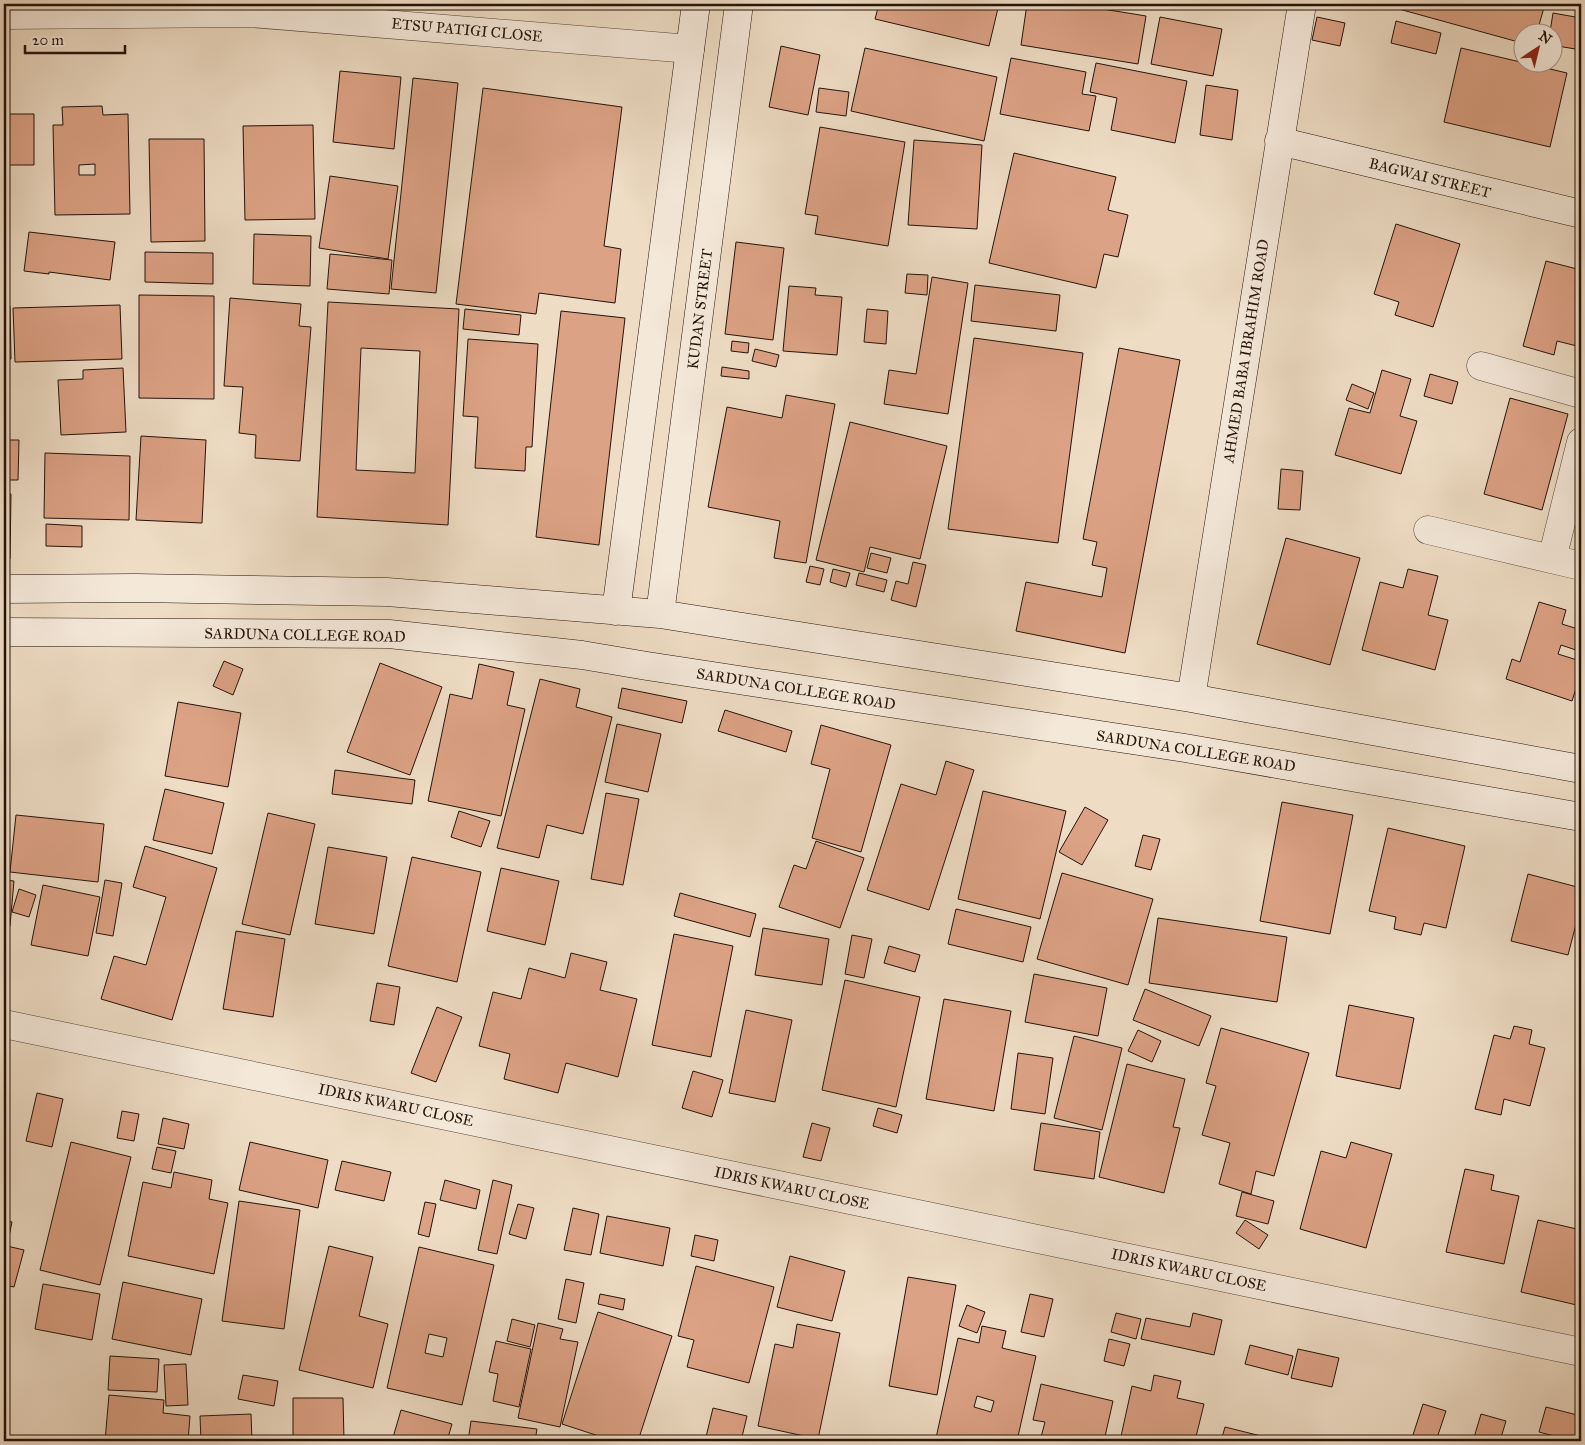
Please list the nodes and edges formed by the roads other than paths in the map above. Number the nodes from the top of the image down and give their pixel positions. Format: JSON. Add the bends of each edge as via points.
{"nodes":[{"id":1,"x":696,"y":4,"type":"edge"},
{"id":2,"x":739,"y":4,"type":"edge"},
{"id":3,"x":1302,"y":4,"type":"edge"},
{"id":4,"x":250,"y":8,"type":"edge"},
{"id":5,"x":4,"y":15,"type":"edge"},
{"id":6,"x":690,"y":49,"type":"junction"},
{"id":7,"x":1279,"y":141,"type":"junction"},
{"id":8,"x":1581,"y":214,"type":"edge"},
{"id":9,"x":1481,"y":366,"type":"dead end"},
{"id":10,"x":1581,"y":394,"type":"edge"},
{"id":11,"x":1581,"y":442,"type":"edge"},
{"id":12,"x":1428,"y":530,"type":"dead end"},
{"id":13,"x":1552,"y":559,"type":"junction"},
{"id":14,"x":1581,"y":566,"type":"edge"},
{"id":15,"x":4,"y":589,"type":"edge"},
{"id":16,"x":616,"y":611,"type":"junction"},
{"id":17,"x":660,"y":614,"type":"junction"},
{"id":18,"x":4,"y":632,"type":"edge"},
{"id":19,"x":1191,"y":698,"type":"junction"},
{"id":20,"x":1581,"y":769,"type":"edge"},
{"id":21,"x":1581,"y":818,"type":"edge"},
{"id":22,"x":4,"y":1024,"type":"edge"},
{"id":23,"x":1581,"y":1352,"type":"edge"}],
"edges":[{"from":1,"to":6,"type":"street"},
{"from":2,"to":17,"type":"street","name":"KUDAN STREET"},
{"from":3,"to":7,"type":"street","name":"AHMED BABA IBRAHIM ROAD"},
{"from":4,"to":5,"type":"street","name":"ETSU PATIGI CLOSE"},
{"from":4,"to":6,"type":"street","name":"ETSU PATIGI CLOSE"},
{"from":6,"to":16,"type":"street"},
{"from":7,"to":8,"type":"street","name":"BAGWAI STREET"},
{"from":7,"to":19,"type":"street","name":"AHMED BABA IBRAHIM ROAD"},
{"from":9,"to":10,"type":"street"},
{"from":11,"to":13,"type":"street"},
{"from":12,"to":13,"type":"street"},
{"from":13,"to":14,"type":"street"},
{"from":15,"to":16,"type":"street","via":[[386,592]]},
{"from":16,"to":17,"type":"street"},
{"from":17,"to":19,"type":"street"},
{"from":18,"to":21,"type":"street","name":"SARDUNA COLLEGE ROAD","via":[[389,634],[582,655],[1185,748]]},
{"from":19,"to":20,"type":"street"},
{"from":22,"to":23,"type":"street","name":"IDRIS KWARU CLOSE"}]}
